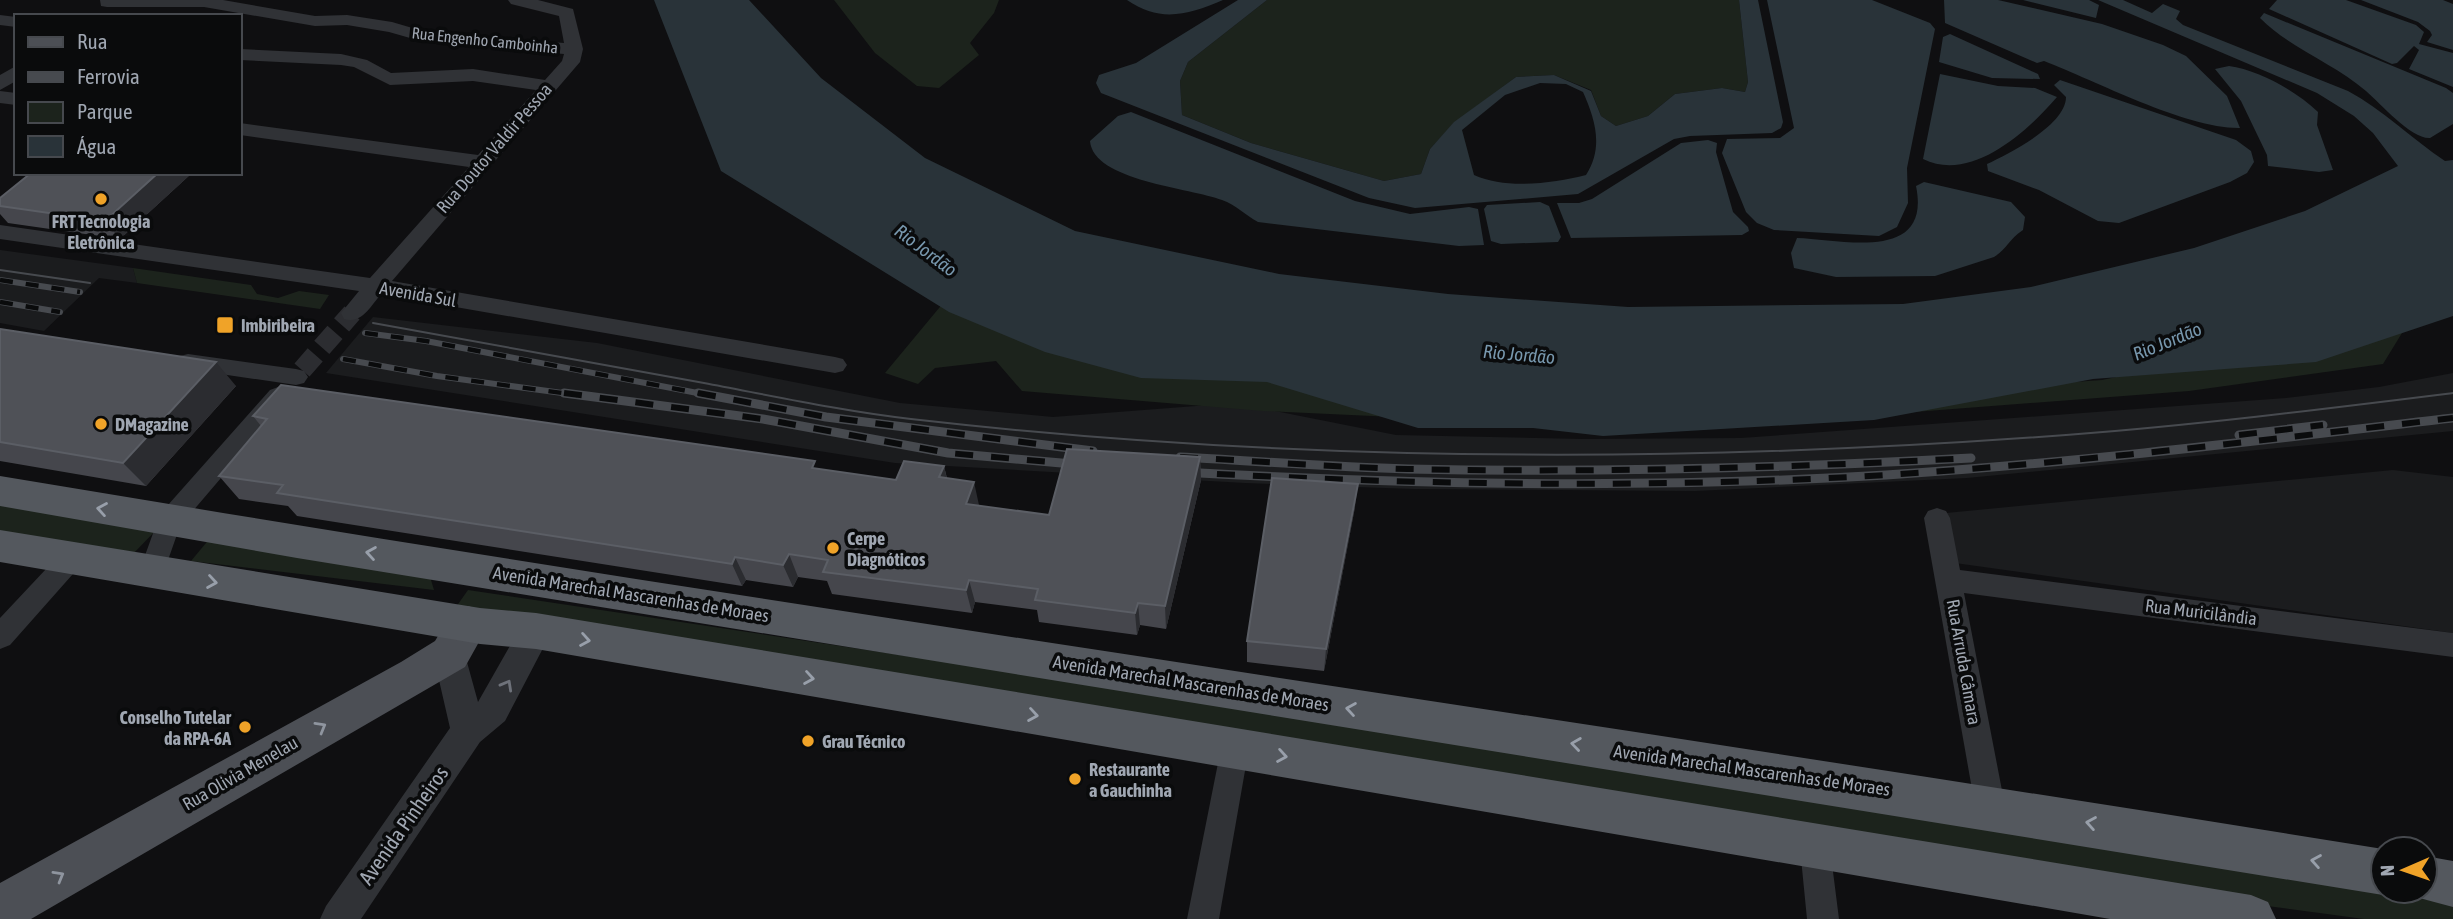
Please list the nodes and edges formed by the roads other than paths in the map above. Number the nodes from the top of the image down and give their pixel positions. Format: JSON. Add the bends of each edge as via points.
{"nodes":[{"id":1,"x":517,"y":0,"type":"edge"},
{"id":2,"x":107,"y":1,"type":"edge"},
{"id":3,"x":92,"y":14,"type":"edge"},
{"id":4,"x":574,"y":49,"type":"junction"},
{"id":5,"x":242,"y":54,"type":"edge"},
{"id":6,"x":14,"y":76,"type":"edge"},
{"id":7,"x":549,"y":86,"type":"junction"},
{"id":8,"x":4,"y":96,"type":"edge"},
{"id":9,"x":242,"y":129,"type":"edge"},
{"id":10,"x":481,"y":162,"type":"junction"},
{"id":11,"x":0,"y":232,"type":"edge"},
{"id":12,"x":376,"y":286,"type":"junction"},
{"id":13,"x":352,"y":313,"type":"tunnel mouth"},
{"id":14,"x":167,"y":359,"type":"edge"},
{"id":15,"x":835,"y":365,"type":"dead end"},
{"id":16,"x":0,"y":491,"type":"edge"},
{"id":17,"x":1937,"y":518,"type":"dead end"},
{"id":18,"x":169,"y":520,"type":"junction"},
{"id":19,"x":0,"y":546,"type":"edge"},
{"id":20,"x":71,"y":559,"type":"junction"},
{"id":21,"x":439,"y":563,"type":"junction"},
{"id":22,"x":152,"y":572,"type":"junction"},
{"id":23,"x":1950,"y":580,"type":"junction"},
{"id":24,"x":536,"y":631,"type":"junction"},
{"id":25,"x":0,"y":637,"type":"edge"},
{"id":26,"x":459,"y":639,"type":"junction"},
{"id":27,"x":2453,"y":645,"type":"edge"},
{"id":28,"x":468,"y":731,"type":"junction"},
{"id":29,"x":1235,"y":748,"type":"junction"},
{"id":30,"x":1990,"y":806,"type":"junction"},
{"id":31,"x":1815,"y":848,"type":"junction"},
{"id":32,"x":2369,"y":870,"type":"edge"},
{"id":33,"x":0,"y":910,"type":"edge"},
{"id":34,"x":346,"y":918,"type":"edge"},
{"id":35,"x":1203,"y":919,"type":"edge"},
{"id":36,"x":1822,"y":919,"type":"edge"},
{"id":37,"x":2251,"y":919,"type":"edge"}],
"edges":[{"from":1,"to":4,"type":"street","via":[[567,13]]},
{"from":2,"to":3,"type":"street"},
{"from":2,"to":4,"type":"street","name":"Rua Engenho Camboinha","via":[[204,2],[315,21],[392,27],[425,37]]},
{"from":4,"to":7,"type":"street","name":"Rua Doutor Valdir Pessoa","via":[[571,62]]},
{"from":5,"to":7,"type":"street","via":[[357,62],[390,79],[472,75]]},
{"from":6,"to":8,"type":"street"},
{"from":7,"to":10,"type":"street","name":"Rua Doutor Valdir Pessoa"},
{"from":9,"to":10,"type":"street"},
{"from":10,"to":12,"type":"street","name":"Rua Doutor Valdir Pessoa"},
{"from":11,"to":12,"type":"street","name":"Avenida Sul"},
{"from":12,"to":13,"type":"street","name":"Rua Doutor Valdir Pessoa"},
{"from":12,"to":15,"type":"street","name":"Avenida Sul"},
{"from":14,"to":18,"type":"street","via":[[299,373]]},
{"from":18,"to":16,"type":"highway","name":"Avenida Marechal Mascarenhas de Moraes","one_way":true},
{"from":17,"to":23,"type":"street","name":"Rua Arruda Câmara"},
{"from":21,"to":18,"type":"highway","name":"Avenida Marechal Mascarenhas de Moraes","one_way":true},
{"from":18,"to":22,"type":"street"},
{"from":19,"to":20,"type":"highway"},
{"from":20,"to":22,"type":"highway"},
{"from":20,"to":25,"type":"street"},
{"from":21,"to":26,"type":"highway"},
{"from":30,"to":21,"type":"highway","name":"Avenida Marechal Mascarenhas de Moraes","one_way":true,"via":[[1453,726]]},
{"from":22,"to":26,"type":"highway","one_way":true},
{"from":23,"to":27,"type":"street","name":"Rua Muricilândia"},
{"from":23,"to":30,"type":"street","name":"Rua Arruda Câmara"},
{"from":24,"to":26,"type":"highway"},
{"from":28,"to":24,"type":"street","name":"Avenida Pinheiros","one_way":true,"via":[[493,709]]},
{"from":24,"to":29,"type":"highway","one_way":true},
{"from":26,"to":28,"type":"street"},
{"from":33,"to":26,"type":"main road","name":"Rua Olivia Menelau","one_way":true},
{"from":28,"to":34,"type":"street","name":"Avenida Pinheiros"},
{"from":29,"to":31,"type":"highway","one_way":true},
{"from":29,"to":35,"type":"street"},
{"from":32,"to":30,"type":"highway","name":"Avenida Marechal Mascarenhas de Moraes","one_way":true},
{"from":31,"to":36,"type":"street"},
{"from":31,"to":37,"type":"highway"}]}
